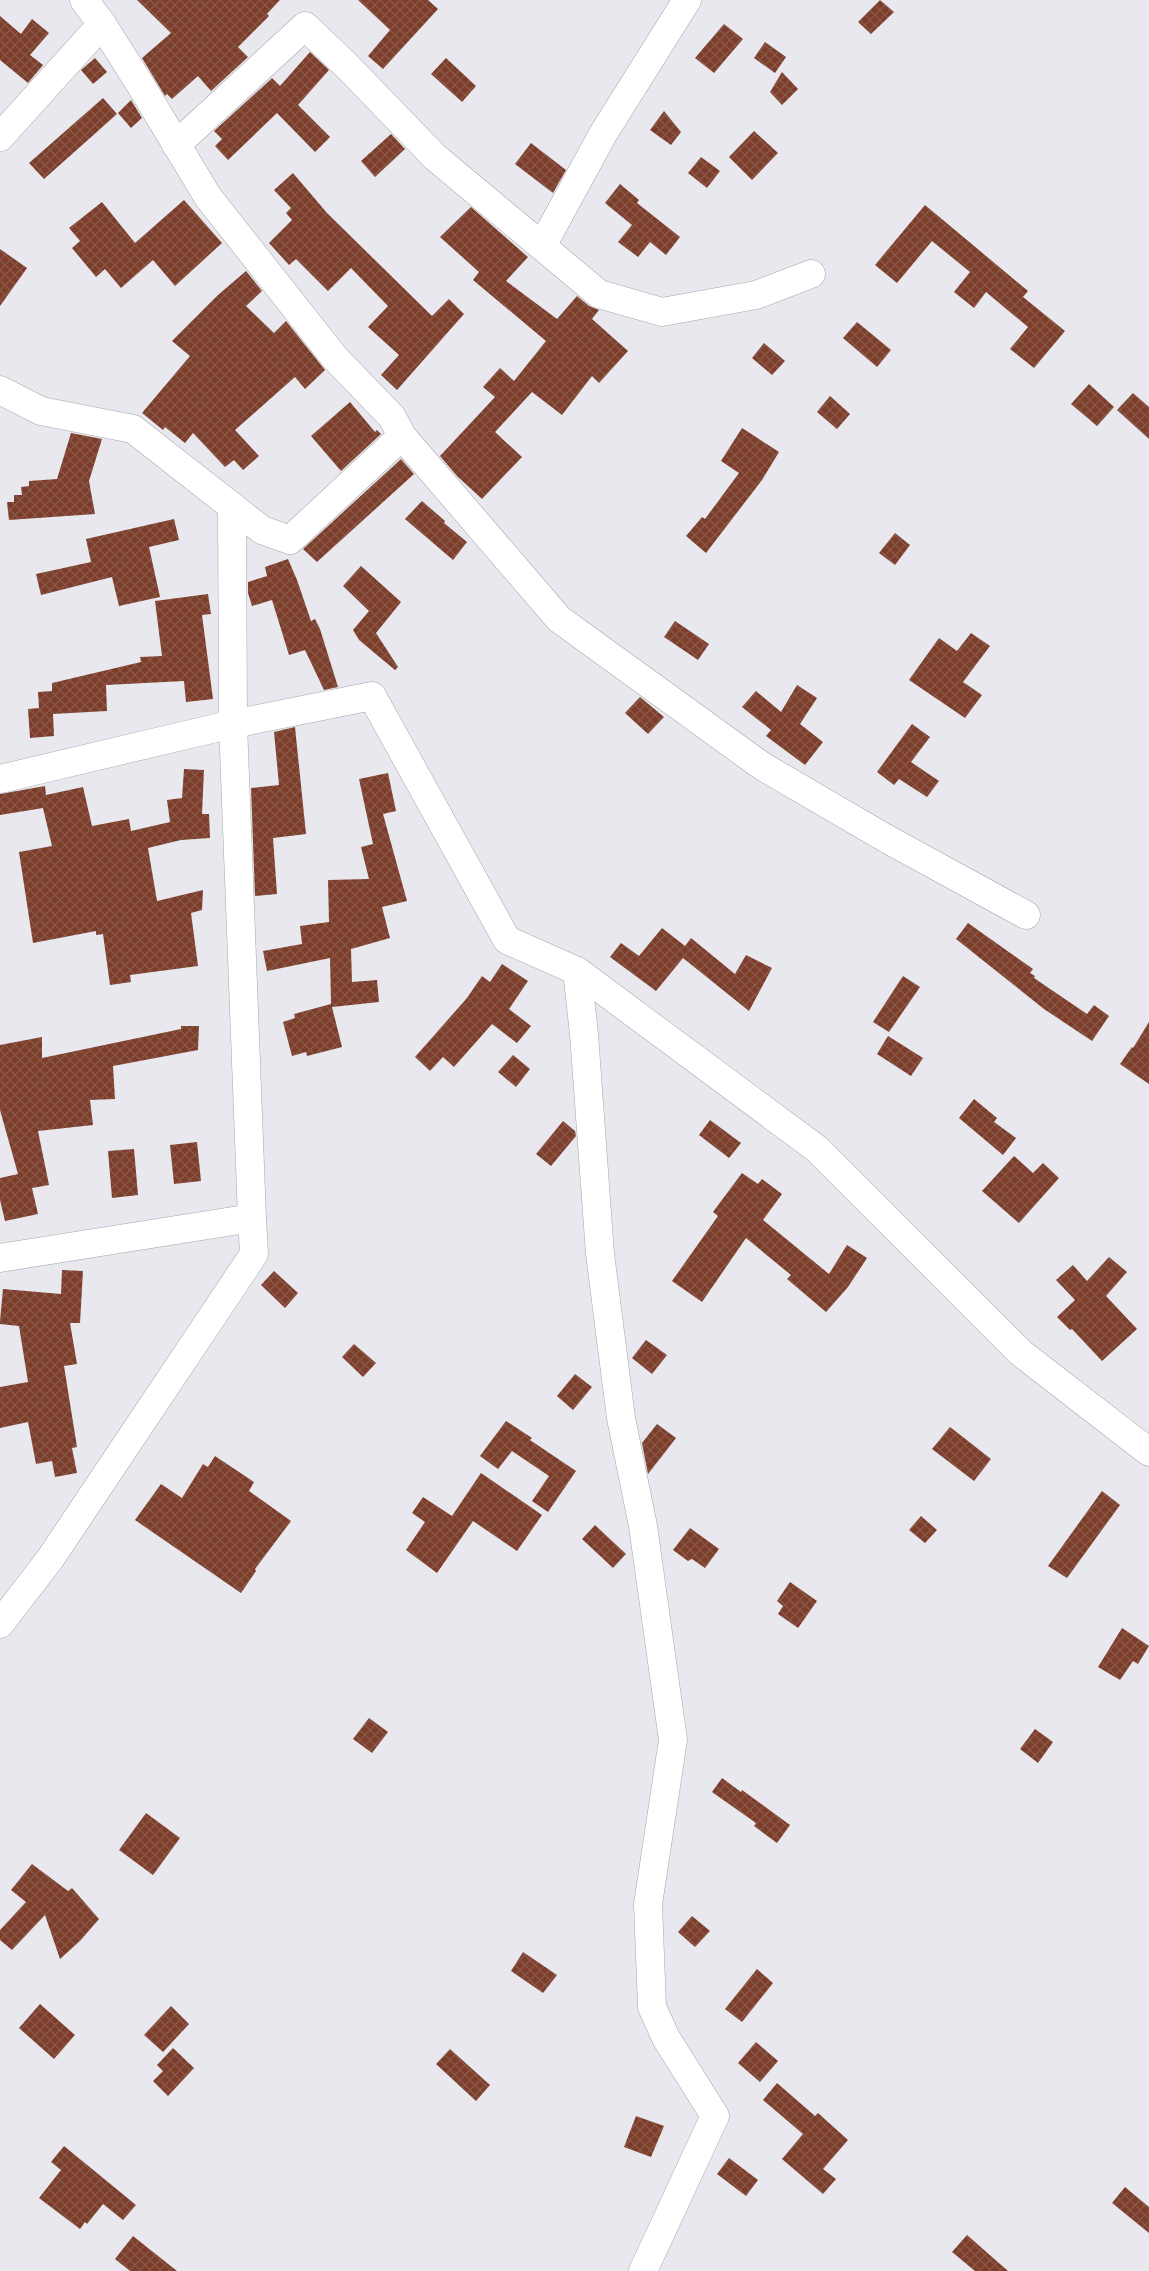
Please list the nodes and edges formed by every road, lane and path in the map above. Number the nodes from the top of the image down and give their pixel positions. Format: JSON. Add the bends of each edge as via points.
{"nodes":[{"id":1,"x":84,"y":0,"type":"edge"},
{"id":2,"x":687,"y":0,"type":"edge"},
{"id":3,"x":102,"y":24,"type":"junction"},
{"id":4,"x":0,"y":137,"type":"edge"},
{"id":5,"x":176,"y":145,"type":"junction"},
{"id":6,"x":542,"y":246,"type":"junction"},
{"id":7,"x":811,"y":274,"type":"dead end"},
{"id":8,"x":0,"y":390,"type":"edge"},
{"id":9,"x":402,"y":436,"type":"junction"},
{"id":10,"x":232,"y":506,"type":"junction"},
{"id":11,"x":233,"y":724,"type":"junction"},
{"id":12,"x":0,"y":779,"type":"edge"},
{"id":13,"x":1026,"y":915,"type":"dead end"},
{"id":14,"x":577,"y":971,"type":"junction"},
{"id":15,"x":252,"y":1218,"type":"junction"},
{"id":16,"x":0,"y":1258,"type":"edge"},
{"id":17,"x":1149,"y":1452,"type":"edge"},
{"id":18,"x":0,"y":1624,"type":"edge"},
{"id":19,"x":643,"y":2271,"type":"edge"}],
"edges":[{"from":1,"to":3,"type":"street"},
{"from":2,"to":6,"type":"street","via":[[604,134]]},
{"from":3,"to":4,"type":"street"},
{"from":3,"to":5,"type":"street"},
{"from":5,"to":6,"type":"street","via":[[305,26],[436,157]]},
{"from":5,"to":9,"type":"street","via":[[208,197],[254,258],[335,358],[392,416]]},
{"from":6,"to":7,"type":"street","via":[[599,294],[662,312],[756,294]]},
{"from":8,"to":10,"type":"street","via":[[40,411],[133,429]]},
{"from":9,"to":10,"type":"street","via":[[290,540],[262,530]]},
{"from":9,"to":13,"type":"street","via":[[559,619],[762,766]]},
{"from":10,"to":11,"type":"street"},
{"from":11,"to":12,"type":"street"},
{"from":11,"to":14,"type":"street","via":[[372,696],[508,940]]},
{"from":11,"to":15,"type":"street"},
{"from":14,"to":17,"type":"street","via":[[817,1149],[1021,1353]]},
{"from":14,"to":19,"type":"street","via":[[600,1254],[621,1418],[644,1526],[673,1740],[648,1904],[652,2007],[666,2038],[715,2116]]},
{"from":15,"to":16,"type":"street"},
{"from":15,"to":18,"type":"street","via":[[254,1254],[50,1559]]}]}
